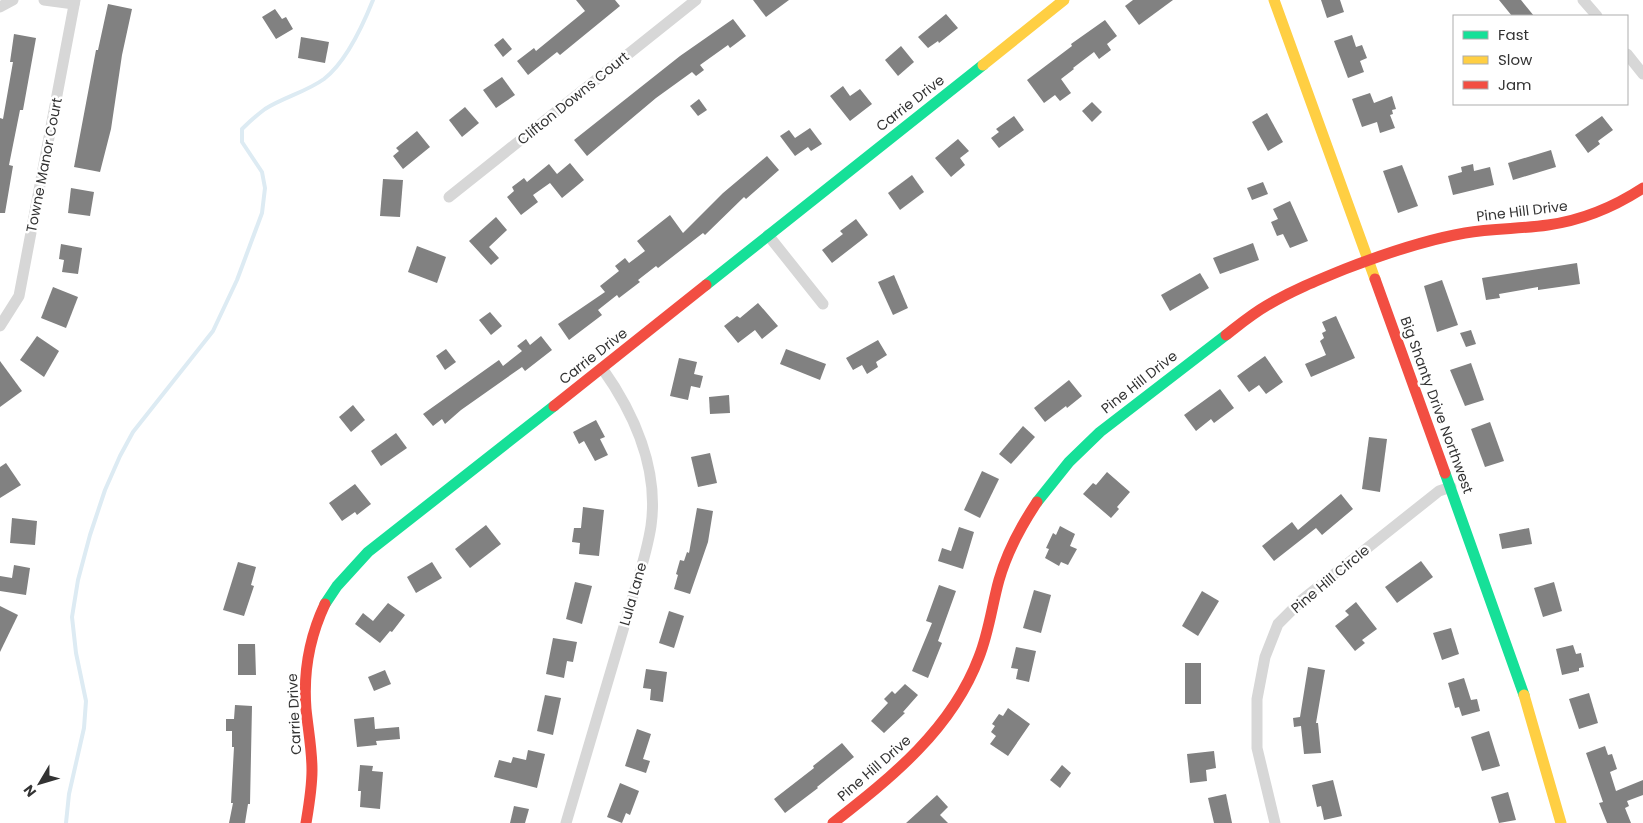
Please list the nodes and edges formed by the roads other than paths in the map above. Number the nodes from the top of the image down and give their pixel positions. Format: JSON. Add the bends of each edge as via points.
{"nodes":[{"id":1,"x":13,"y":0,"type":"edge"},
{"id":2,"x":44,"y":0,"type":"edge"},
{"id":3,"x":696,"y":0,"type":"edge"},
{"id":4,"x":1064,"y":0,"type":"edge"},
{"id":5,"x":1274,"y":0,"type":"edge"},
{"id":6,"x":1584,"y":0,"type":"edge"},
{"id":7,"x":74,"y":2,"type":"edge"},
{"id":8,"x":0,"y":6,"type":"edge"},
{"id":9,"x":1595,"y":15,"type":"edge"},
{"id":10,"x":1628,"y":55,"type":"edge"},
{"id":11,"x":1643,"y":74,"type":"edge"},
{"id":12,"x":1643,"y":188,"type":"edge"},
{"id":13,"x":450,"y":197,"type":"dead end"},
{"id":14,"x":768,"y":235,"type":"junction"},
{"id":15,"x":1368,"y":261,"type":"junction"},
{"id":16,"x":823,"y":304,"type":"dead end"},
{"id":17,"x":0,"y":326,"type":"edge"},
{"id":18,"x":602,"y":368,"type":"junction"},
{"id":19,"x":1451,"y":487,"type":"junction"},
{"id":20,"x":306,"y":823,"type":"edge"},
{"id":21,"x":566,"y":823,"type":"edge"},
{"id":22,"x":833,"y":823,"type":"edge"},
{"id":23,"x":1275,"y":823,"type":"edge"},
{"id":24,"x":1561,"y":823,"type":"edge"}],
"edges":[{"from":1,"to":8,"type":"street"},
{"from":2,"to":7,"type":"street"},
{"from":3,"to":13,"type":"street","name":"Clifton Downs Court"},
{"from":4,"to":14,"type":"street","name":"Carrie Drive"},
{"from":5,"to":15,"type":"street","name":"Big Shanty Drive Northwest"},
{"from":6,"to":9,"type":"street"},
{"from":7,"to":17,"type":"street","name":"Towne Manor Court","via":[[19,296]]},
{"from":10,"to":11,"type":"street"},
{"from":12,"to":15,"type":"street","name":"Pine Hill Drive","via":[[1596,214],[1574,220],[1466,232],[1409,246]]},
{"from":14,"to":16,"type":"street"},
{"from":14,"to":18,"type":"street","name":"Carrie Drive"},
{"from":15,"to":19,"type":"street","name":"Big Shanty Drive Northwest"},
{"from":15,"to":22,"type":"street","name":"Pine Hill Drive","via":[[1314,281],[1254,313],[1078,452],[1054,478],[1021,526],[1001,574],[987,635],[960,698],[916,754]]},
{"from":18,"to":20,"type":"street","name":"Carrie Drive","via":[[368,552],[349,569],[332,592],[308,644],[306,679],[312,782]]},
{"from":18,"to":21,"type":"street","name":"Lula Lane","via":[[630,414],[647,460],[652,496],[651,525]]},
{"from":19,"to":23,"type":"street","name":"Pine Hill Circle","via":[[1439,491],[1303,599],[1278,624],[1265,657],[1257,698],[1257,748]]},
{"from":19,"to":24,"type":"street","name":"Big Shanty Drive Northwest","via":[[1526,700]]}]}
